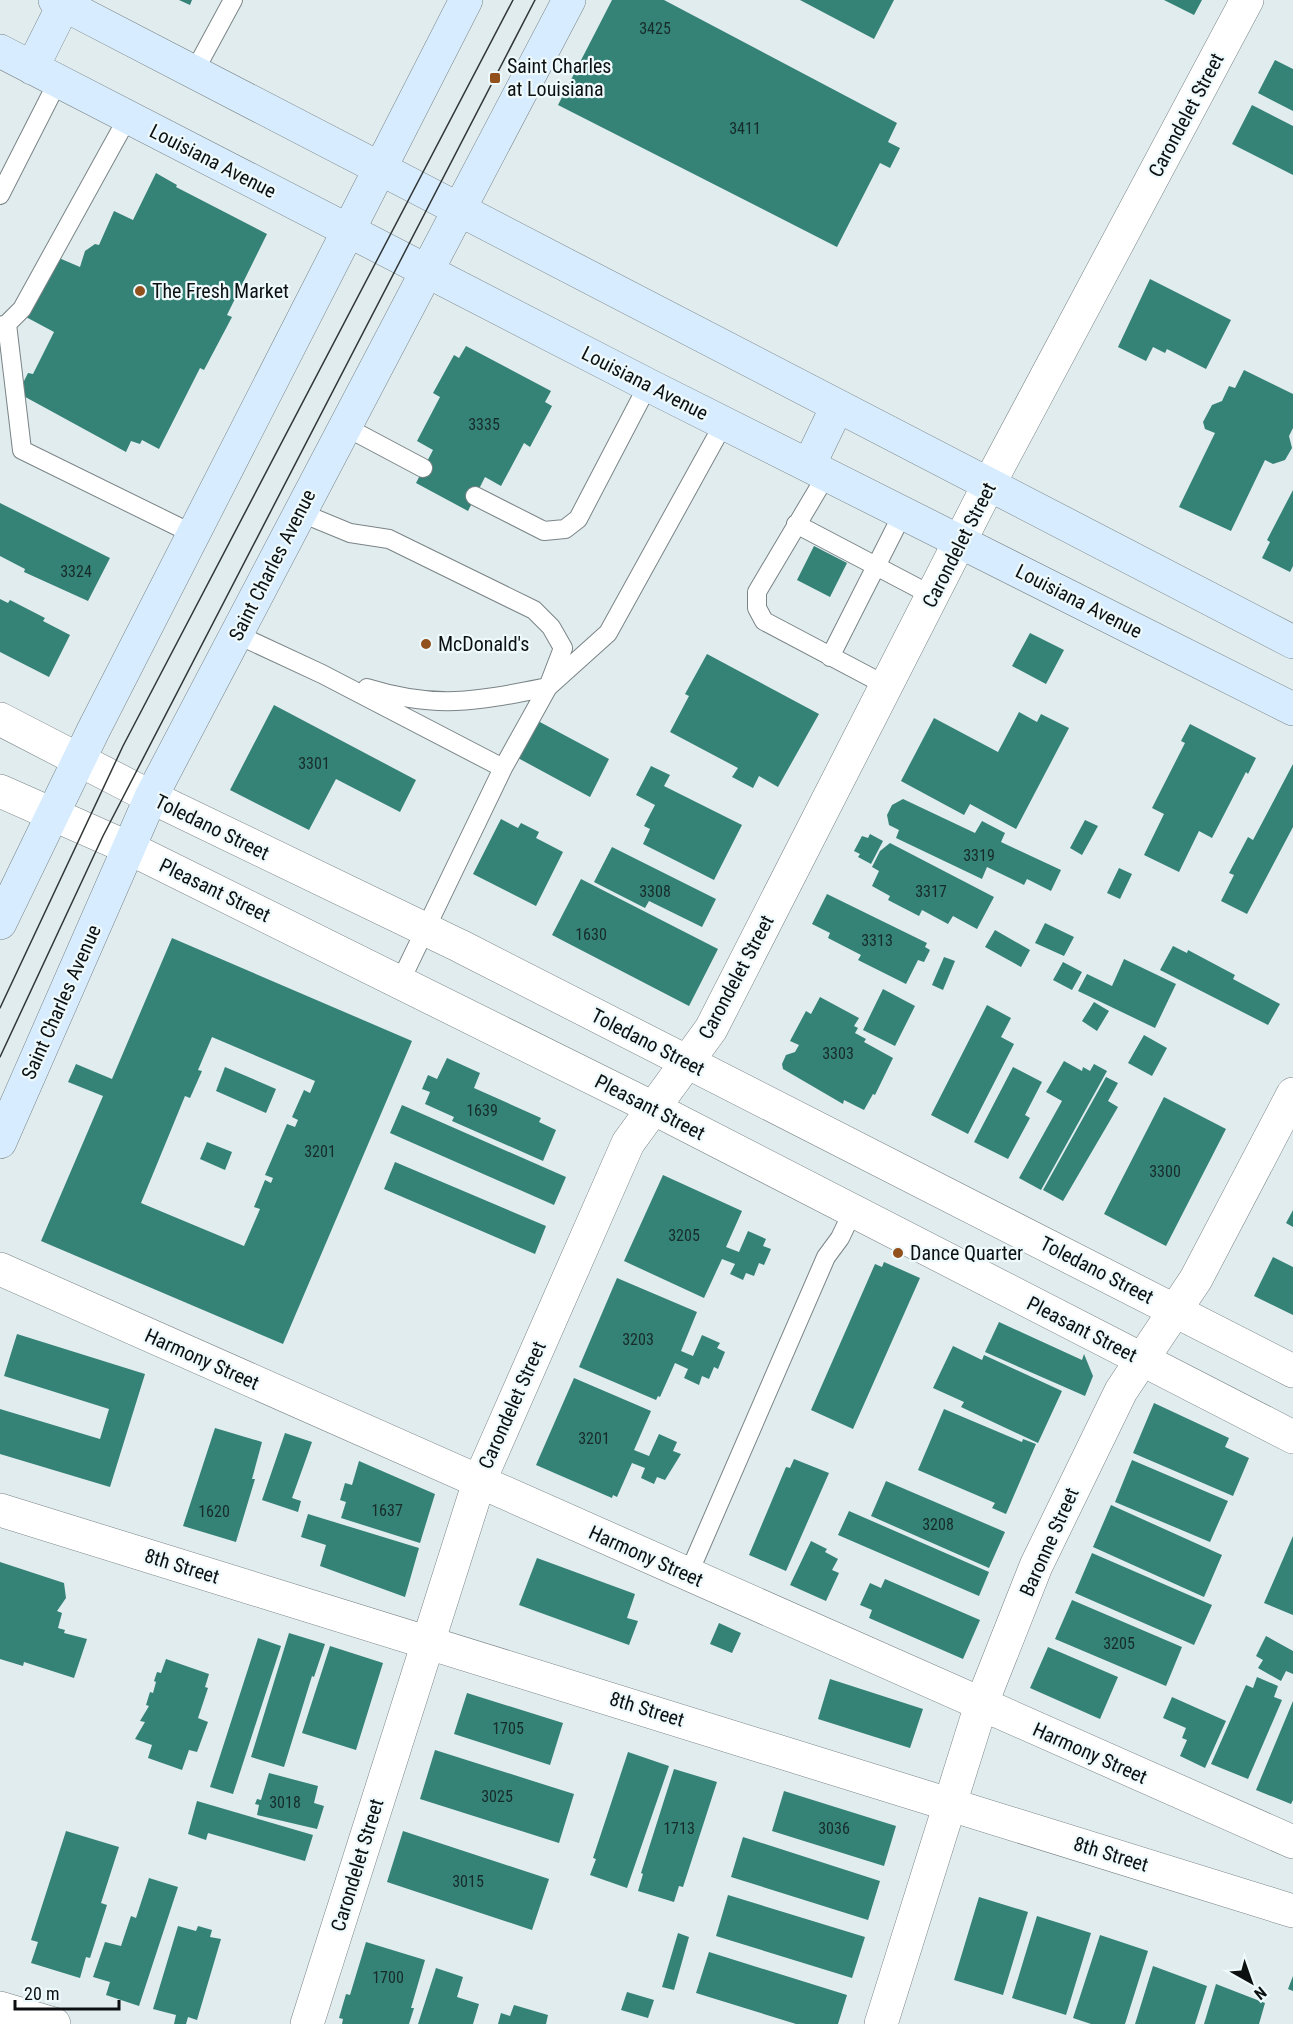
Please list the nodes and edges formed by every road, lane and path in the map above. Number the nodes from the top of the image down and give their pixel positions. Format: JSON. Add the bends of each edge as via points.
{"nodes":[{"id":1,"x":233,"y":0,"type":"edge"},
{"id":2,"x":466,"y":0,"type":"edge"},
{"id":3,"x":569,"y":0,"type":"edge"},
{"id":4,"x":1247,"y":0,"type":"edge"},
{"id":5,"x":60,"y":2,"type":"edge"},
{"id":6,"x":0,"y":51,"type":"edge"},
{"id":7,"x":195,"y":72,"type":"junction"},
{"id":8,"x":45,"y":74,"type":"junction"},
{"id":9,"x":128,"y":117,"type":"junction"},
{"id":10,"x":380,"y":167,"type":"junction"},
{"id":11,"x":0,"y":195,"type":"edge"},
{"id":12,"x":458,"y":209,"type":"junction"},
{"id":13,"x":346,"y":231,"type":"junction"},
{"id":14,"x":425,"y":271,"type":"junction"},
{"id":15,"x":4,"y":325,"type":"edge"},
{"id":16,"x":648,"y":384,"type":"junction"},
{"id":17,"x":837,"y":407,"type":"junction"},
{"id":18,"x":724,"y":423,"type":"junction"},
{"id":19,"x":344,"y":426,"type":"junction"},
{"id":20,"x":423,"y":468,"type":"dead end"},
{"id":21,"x":818,"y":469,"type":"junction"},
{"id":22,"x":988,"y":486,"type":"junction"},
{"id":23,"x":475,"y":496,"type":"dead end"},
{"id":24,"x":299,"y":512,"type":"junction"},
{"id":25,"x":903,"y":513,"type":"junction"},
{"id":26,"x":796,"y":524,"type":"junction"},
{"id":27,"x":193,"y":534,"type":"junction"},
{"id":28,"x":961,"y":542,"type":"junction"},
{"id":29,"x":877,"y":565,"type":"junction"},
{"id":30,"x":933,"y":596,"type":"junction"},
{"id":31,"x":236,"y":634,"type":"junction"},
{"id":32,"x":1293,"y":642,"type":"edge"},
{"id":33,"x":831,"y":657,"type":"junction"},
{"id":34,"x":322,"y":674,"type":"junction"},
{"id":35,"x":548,"y":687,"type":"junction"},
{"id":36,"x":887,"y":687,"type":"junction"},
{"id":37,"x":1293,"y":709,"type":"edge"},
{"id":38,"x":0,"y":719,"type":"edge"},
{"id":39,"x":78,"y":760,"type":"junction"},
{"id":40,"x":503,"y":768,"type":"junction"},
{"id":41,"x":0,"y":791,"type":"edge"},
{"id":42,"x":151,"y":797,"type":"junction"},
{"id":43,"x":53,"y":814,"type":"junction"},
{"id":44,"x":129,"y":848,"type":"junction"},
{"id":45,"x":0,"y":923,"type":"edge"},
{"id":46,"x":427,"y":930,"type":"junction"},
{"id":47,"x":400,"y":982,"type":"junction"},
{"id":48,"x":687,"y":1062,"type":"junction"},
{"id":49,"x":1293,"y":1094,"type":"edge"},
{"id":50,"x":653,"y":1108,"type":"junction"},
{"id":51,"x":0,"y":1142,"type":"edge"},
{"id":52,"x":853,"y":1211,"type":"junction"},
{"id":53,"x":0,"y":1269,"type":"edge"},
{"id":54,"x":1175,"y":1310,"type":"junction"},
{"id":55,"x":1142,"y":1359,"type":"junction"},
{"id":56,"x":1293,"y":1371,"type":"edge"},
{"id":57,"x":1293,"y":1437,"type":"edge"},
{"id":58,"x":478,"y":1482,"type":"junction"},
{"id":59,"x":0,"y":1510,"type":"edge"},
{"id":60,"x":688,"y":1575,"type":"junction"},
{"id":61,"x":427,"y":1642,"type":"junction"},
{"id":62,"x":981,"y":1705,"type":"junction"},
{"id":63,"x":950,"y":1803,"type":"junction"},
{"id":64,"x":1293,"y":1842,"type":"edge"},
{"id":65,"x":1293,"y":1911,"type":"edge"},
{"id":66,"x":0,"y":2008,"type":"edge"},
{"id":67,"x":54,"y":2024,"type":"edge"},
{"id":68,"x":307,"y":2024,"type":"edge"},
{"id":69,"x":881,"y":2024,"type":"edge"}],
"edges":[{"from":1,"to":7,"type":"lane"},
{"from":2,"to":10,"type":"street"},
{"from":3,"to":12,"type":"street","name":"Saint Charles Avenue"},
{"from":4,"to":22,"type":"street","name":"Carondelet Street"},
{"from":5,"to":7,"type":"street"},
{"from":5,"to":8,"type":"street"},
{"from":6,"to":8,"type":"street","name":"Louisiana Avenue"},
{"from":7,"to":10,"type":"street"},
{"from":8,"to":9,"type":"street","name":"Louisiana Avenue"},
{"from":8,"to":11,"type":"lane"},
{"from":9,"to":13,"type":"street","name":"Louisiana Avenue"},
{"from":9,"to":15,"type":"lane","via":[[22,309]]},
{"from":10,"to":12,"type":"street"},
{"from":10,"to":13,"type":"street"},
{"from":12,"to":14,"type":"street","name":"Saint Charles Avenue"},
{"from":12,"to":17,"type":"street"},
{"from":13,"to":14,"type":"street","name":"Louisiana Avenue"},
{"from":13,"to":27,"type":"street"},
{"from":14,"to":16,"type":"street","name":"Louisiana Avenue"},
{"from":14,"to":19,"type":"street","name":"Saint Charles Avenue"},
{"from":15,"to":27,"type":"lane","via":[[22,450]]},
{"from":16,"to":18,"type":"street","name":"Louisiana Avenue"},
{"from":16,"to":23,"type":"lane","via":[[578,519],[564,529],[544,531]]},
{"from":17,"to":21,"type":"street"},
{"from":17,"to":22,"type":"street"},
{"from":18,"to":21,"type":"street","name":"Louisiana Avenue"},
{"from":18,"to":35,"type":"lane","via":[[608,633]]},
{"from":19,"to":20,"type":"lane"},
{"from":19,"to":24,"type":"street","name":"Saint Charles Avenue"},
{"from":21,"to":25,"type":"street","name":"Louisiana Avenue"},
{"from":21,"to":26,"type":"lane"},
{"from":22,"to":28,"type":"street","name":"Carondelet Street"},
{"from":22,"to":32,"type":"street"},
{"from":24,"to":31,"type":"street","name":"Saint Charles Avenue"},
{"from":24,"to":35,"type":"lane","via":[[350,533],[389,539],[534,610],[551,627],[563,648]]},
{"from":25,"to":28,"type":"street","name":"Louisiana Avenue"},
{"from":25,"to":29,"type":"lane"},
{"from":26,"to":29,"type":"lane"},
{"from":26,"to":33,"type":"lane","via":[[757,592],[757,608],[764,621]]},
{"from":27,"to":39,"type":"street"},
{"from":28,"to":30,"type":"street","name":"Carondelet Street"},
{"from":28,"to":37,"type":"street","name":"Louisiana Avenue"},
{"from":29,"to":30,"type":"lane"},
{"from":29,"to":33,"type":"lane"},
{"from":30,"to":36,"type":"street","name":"Carondelet Street"},
{"from":31,"to":34,"type":"lane"},
{"from":31,"to":42,"type":"street","name":"Saint Charles Avenue"},
{"from":33,"to":36,"type":"lane"},
{"from":34,"to":35,"type":"lane","via":[[400,698],[443,703]]},
{"from":34,"to":40,"type":"lane"},
{"from":35,"to":40,"type":"lane"},
{"from":36,"to":48,"type":"street","name":"Carondelet Street","via":[[711,1029]]},
{"from":38,"to":39,"type":"street","name":"Toledano Street"},
{"from":39,"to":42,"type":"street","name":"Toledano Street"},
{"from":39,"to":43,"type":"street"},
{"from":40,"to":46,"type":"lane"},
{"from":41,"to":43,"type":"street","name":"Pleasant Street"},
{"from":42,"to":44,"type":"street","name":"Saint Charles Avenue"},
{"from":42,"to":46,"type":"street","name":"Toledano Street"},
{"from":43,"to":44,"type":"street","name":"Pleasant Street"},
{"from":43,"to":45,"type":"street"},
{"from":44,"to":47,"type":"street","name":"Pleasant Street"},
{"from":44,"to":51,"type":"street","name":"Saint Charles Avenue"},
{"from":46,"to":47,"type":"lane"},
{"from":46,"to":48,"type":"street","name":"Toledano Street"},
{"from":47,"to":50,"type":"street","name":"Pleasant Street"},
{"from":48,"to":50,"type":"street","name":"Carondelet Street"},
{"from":48,"to":54,"type":"street","name":"Toledano Street"},
{"from":49,"to":54,"type":"street","name":"Baronne Street","via":[[1196,1279]]},
{"from":50,"to":52,"type":"street","name":"Pleasant Street"},
{"from":50,"to":58,"type":"street","name":"Carondelet Street","via":[[628,1143]]},
{"from":52,"to":55,"type":"street","name":"Pleasant Street"},
{"from":52,"to":60,"type":"lane","via":[[826,1257]]},
{"from":53,"to":58,"type":"street","name":"Harmony Street"},
{"from":54,"to":55,"type":"street","name":"Baronne Street"},
{"from":54,"to":56,"type":"street","name":"Toledano Street"},
{"from":55,"to":57,"type":"street","name":"Pleasant Street"},
{"from":55,"to":62,"type":"street","name":"Baronne Street","via":[[1121,1391],[1071,1490]]},
{"from":58,"to":60,"type":"street","name":"Harmony Street"},
{"from":58,"to":61,"type":"street","name":"Carondelet Street"},
{"from":59,"to":61,"type":"street","name":"8th Street"},
{"from":60,"to":62,"type":"street","name":"Harmony Street"},
{"from":61,"to":63,"type":"street","name":"8th Street"},
{"from":61,"to":68,"type":"street","name":"Carondelet Street"},
{"from":62,"to":63,"type":"street","name":"Baronne Street"},
{"from":62,"to":64,"type":"street","name":"Harmony Street"},
{"from":63,"to":65,"type":"street","name":"8th Street"},
{"from":63,"to":69,"type":"street","name":"Baronne Street"},
{"from":66,"to":67,"type":"street"}]}
